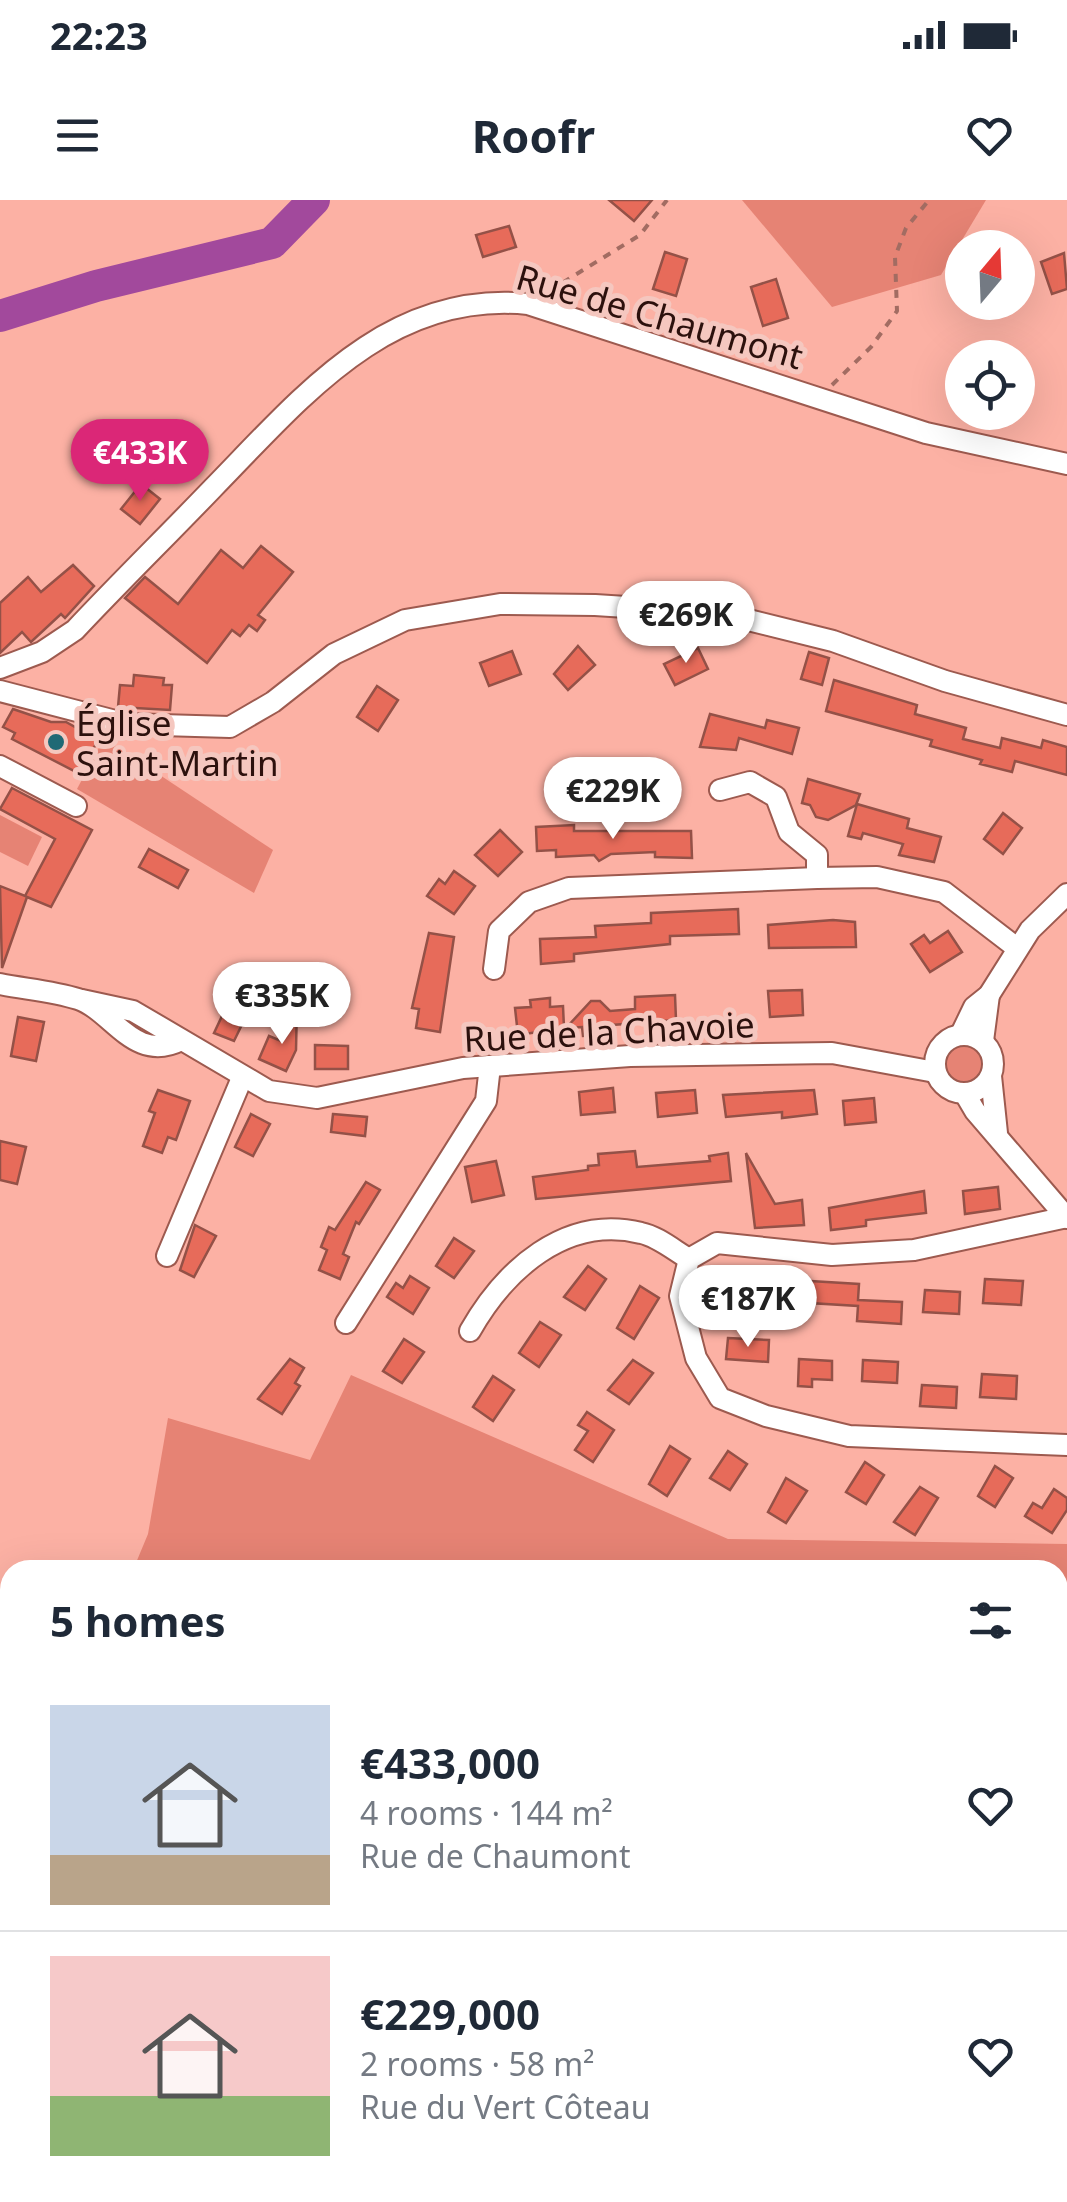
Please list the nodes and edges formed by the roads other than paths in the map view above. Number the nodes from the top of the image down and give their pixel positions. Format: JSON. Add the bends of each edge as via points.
{"nodes":[{"id":1,"x":1067,"y":464,"type":"edge"},
{"id":2,"x":0,"y":668,"type":"edge"},
{"id":3,"x":0,"y":692,"type":"edge"},
{"id":4,"x":1067,"y":716,"type":"edge"},
{"id":5,"x":0,"y":766,"type":"edge"},
{"id":6,"x":720,"y":790,"type":"dead end"},
{"id":7,"x":76,"y":806,"type":"dead end"},
{"id":8,"x":817,"y":878,"type":"junction"},
{"id":9,"x":1067,"y":894,"type":"edge"},
{"id":10,"x":1017,"y":948,"type":"junction"},
{"id":11,"x":494,"y":969,"type":"dead end"},
{"id":12,"x":0,"y":985,"type":"edge"},
{"id":13,"x":989,"y":995,"type":"junction"},
{"id":14,"x":961,"y":1034,"type":"junction"},
{"id":15,"x":983,"y":1041,"type":"junction"},
{"id":16,"x":490,"y":1066,"type":"junction"},
{"id":17,"x":936,"y":1072,"type":"junction"},
{"id":18,"x":991,"y":1076,"type":"junction"},
{"id":19,"x":242,"y":1078,"type":"junction"},
{"id":20,"x":965,"y":1094,"type":"junction"},
{"id":21,"x":998,"y":1133,"type":"junction"},
{"id":22,"x":1067,"y":1218,"type":"edge"},
{"id":23,"x":167,"y":1256,"type":"dead end"},
{"id":24,"x":689,"y":1259,"type":"junction"},
{"id":25,"x":346,"y":1323,"type":"dead end"},
{"id":26,"x":470,"y":1331,"type":"dead end"},
{"id":27,"x":1067,"y":1445,"type":"edge"}],
"edges":[{"from":1,"to":2,"type":"street","name":"Rue de Chaumont","via":[[926,433],[528,304],[460,305],[418,317],[364,345],[306,391],[75,630]]},
{"from":3,"to":4,"type":"street","via":[[128,724],[230,728],[334,654],[405,620],[500,604],[595,606],[720,613],[833,641]]},
{"from":5,"to":7,"type":"street"},
{"from":6,"to":8,"type":"street","via":[[750,782],[776,797],[789,832],[817,856]]},
{"from":8,"to":10,"type":"street","via":[[876,877],[944,892]]},
{"from":8,"to":11,"type":"street","via":[[569,888],[529,902],[499,931]]},
{"from":9,"to":10,"type":"street"},
{"from":10,"to":13,"type":"street"},
{"from":12,"to":19,"type":"street","name":"Rue de la Chavoie","via":[[82,1000],[146,1044],[167,1047],[180,1040]]},
{"from":13,"to":14,"type":"street","via":[[974,1007]]},
{"from":13,"to":15,"type":"street"},
{"from":14,"to":15,"type":"street"},
{"from":14,"to":17,"type":"street","via":[[937,1052]]},
{"from":15,"to":18,"type":"street","via":[[993,1057]]},
{"from":16,"to":17,"type":"street","name":"Rue de la Chavoie","via":[[832,1053]]},
{"from":16,"to":19,"type":"street","name":"Rue de la Chavoie","via":[[317,1098],[269,1091]]},
{"from":16,"to":25,"type":"street","via":[[486,1101]]},
{"from":17,"to":20,"type":"street","via":[[947,1088]]},
{"from":18,"to":20,"type":"street"},
{"from":18,"to":21,"type":"street"},
{"from":19,"to":23,"type":"street"},
{"from":20,"to":21,"type":"street"},
{"from":21,"to":22,"type":"street"},
{"from":22,"to":24,"type":"street","via":[[914,1250],[832,1256],[717,1243]]},
{"from":24,"to":26,"type":"street","via":[[642,1233],[593,1230],[545,1248],[512,1271]]},
{"from":24,"to":27,"type":"street","via":[[680,1296],[696,1358],[720,1398],[849,1436]]}]}
